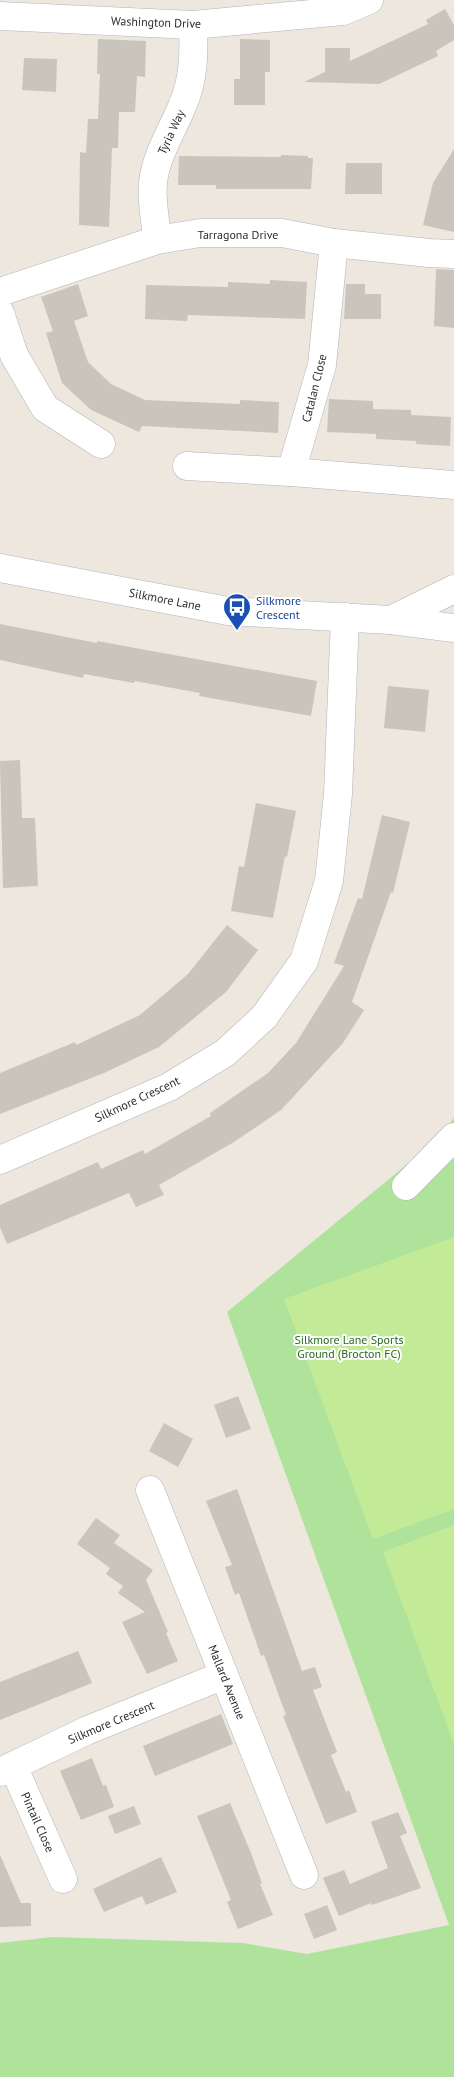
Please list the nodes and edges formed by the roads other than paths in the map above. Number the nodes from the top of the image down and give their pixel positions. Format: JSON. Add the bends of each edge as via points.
{"nodes":[{"id":1,"x":369,"y":0,"type":"edge"},
{"id":2,"x":342,"y":5,"type":"edge"},
{"id":3,"x":0,"y":16,"type":"edge"},
{"id":4,"x":193,"y":25,"type":"junction"},
{"id":5,"x":157,"y":240,"type":"junction"},
{"id":6,"x":334,"y":243,"type":"junction"},
{"id":7,"x":454,"y":254,"type":"edge"},
{"id":8,"x":0,"y":292,"type":"edge"},
{"id":9,"x":0,"y":313,"type":"edge"},
{"id":10,"x":101,"y":444,"type":"dead end"},
{"id":11,"x":188,"y":466,"type":"dead end"},
{"id":12,"x":291,"y":472,"type":"junction"},
{"id":13,"x":454,"y":485,"type":"edge"},
{"id":14,"x":0,"y":568,"type":"edge"},
{"id":15,"x":454,"y":589,"type":"edge"},
{"id":16,"x":345,"y":617,"type":"junction"},
{"id":17,"x":391,"y":620,"type":"junction"},
{"id":18,"x":454,"y":628,"type":"edge"},
{"id":19,"x":454,"y":1137,"type":"edge"},
{"id":20,"x":0,"y":1160,"type":"edge"},
{"id":21,"x":406,"y":1186,"type":"dead end"},
{"id":22,"x":150,"y":1490,"type":"dead end"},
{"id":23,"x":224,"y":1675,"type":"junction"},
{"id":24,"x":6,"y":1769,"type":"edge"},
{"id":25,"x":304,"y":1874,"type":"dead end"},
{"id":26,"x":63,"y":1879,"type":"dead end"}],
"edges":[{"from":1,"to":2,"type":"street","name":"Washington Drive"},
{"from":2,"to":4,"type":"street","name":"Washington Drive"},
{"from":3,"to":4,"type":"street","name":"Washington Drive"},
{"from":4,"to":5,"type":"street","name":"Tyria Way","via":[[191,82],[184,104],[159,154],[153,183]]},
{"from":5,"to":6,"type":"street","name":"Tarragona Drive","via":[[200,233],[282,233]]},
{"from":5,"to":8,"type":"street","name":"Tarragona Drive"},
{"from":6,"to":7,"type":"street","name":"Tarragona Drive"},
{"from":6,"to":12,"type":"street","name":"Catalan Close","via":[[322,365]]},
{"from":9,"to":10,"type":"street","via":[[14,355],[45,408]]},
{"from":11,"to":12,"type":"street"},
{"from":12,"to":13,"type":"street"},
{"from":14,"to":16,"type":"street","name":"Silkmore Lane","via":[[228,611]]},
{"from":15,"to":17,"type":"street","name":"Silkmore Lane"},
{"from":16,"to":17,"type":"street","name":"Silkmore Lane"},
{"from":16,"to":20,"type":"street","name":"Silkmore Crescent","via":[[338,794],[329,881],[304,961],[264,1017],[225,1053],[169,1087]]},
{"from":17,"to":18,"type":"street","name":"Silkmore Lane"},
{"from":19,"to":21,"type":"street"},
{"from":22,"to":23,"type":"street","name":"Mallard Avenue"},
{"from":23,"to":24,"type":"street","name":"Silkmore Crescent","via":[[88,1730]]},
{"from":23,"to":25,"type":"street","name":"Mallard Avenue"},
{"from":24,"to":26,"type":"street","name":"Pintail Close"}]}
